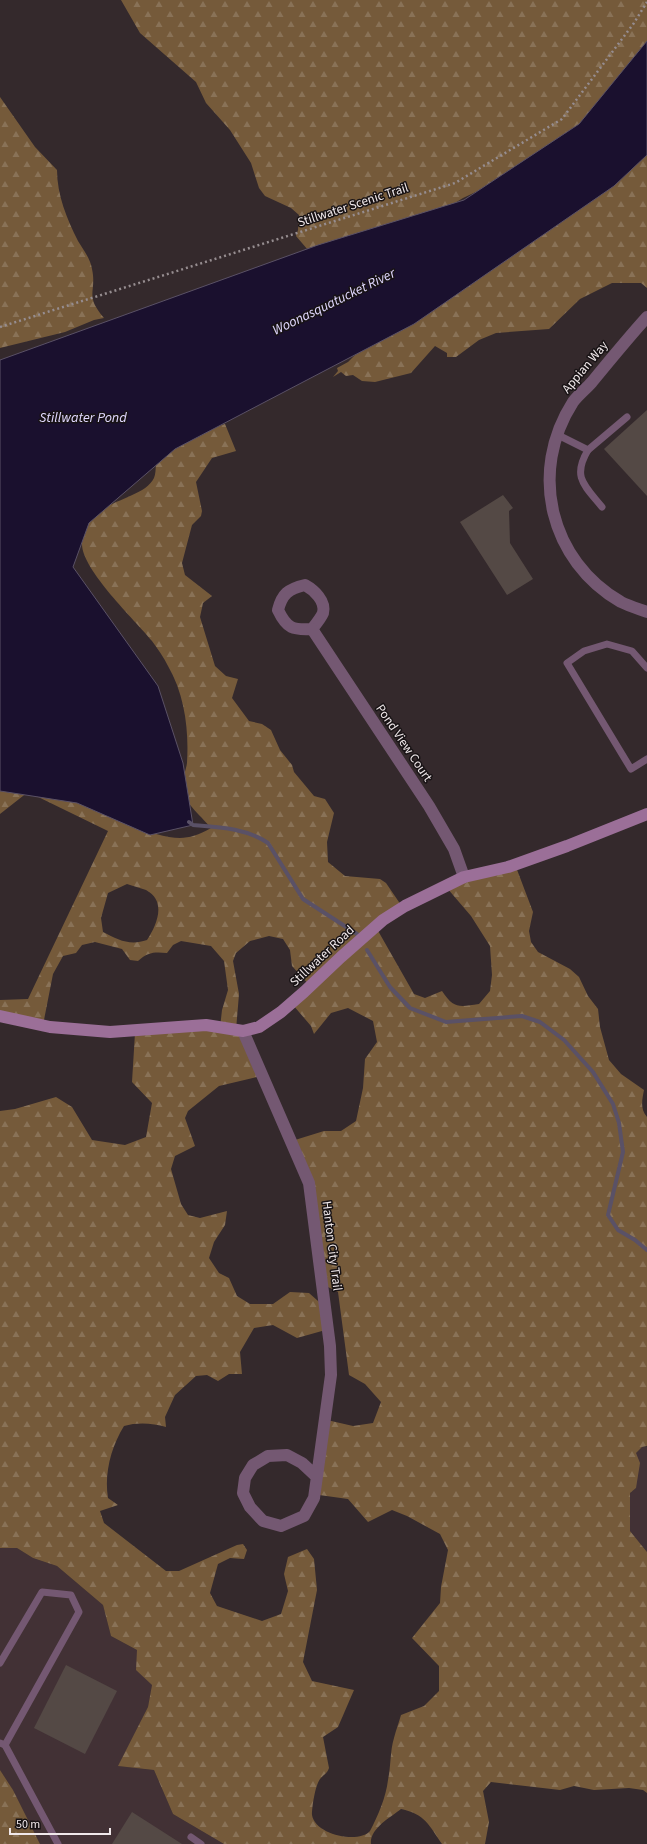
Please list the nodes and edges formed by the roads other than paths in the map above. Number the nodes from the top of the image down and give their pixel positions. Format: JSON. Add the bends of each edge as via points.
{"nodes":[{"id":1,"x":647,"y":317,"type":"edge"},
{"id":2,"x":627,"y":417,"type":"dead end"},
{"id":3,"x":558,"y":434,"type":"junction"},
{"id":4,"x":588,"y":450,"type":"junction"},
{"id":5,"x":602,"y":507,"type":"dead end"},
{"id":6,"x":647,"y":612,"type":"edge"},
{"id":7,"x":312,"y":629,"type":"dead end"},
{"id":8,"x":647,"y":668,"type":"edge"},
{"id":9,"x":647,"y":759,"type":"edge"},
{"id":10,"x":647,"y":814,"type":"edge"},
{"id":11,"x":464,"y":877,"type":"junction"},
{"id":12,"x":0,"y":1016,"type":"edge"},
{"id":13,"x":243,"y":1031,"type":"junction"},
{"id":14,"x":316,"y":1477,"type":"junction"},
{"id":15,"x":0,"y":1662,"type":"edge"},
{"id":16,"x":2,"y":1744,"type":"edge"},
{"id":17,"x":191,"y":1837,"type":"dead end"},
{"id":18,"x":58,"y":1844,"type":"edge"},
{"id":19,"x":201,"y":1844,"type":"edge"}],
"edges":[{"from":1,"to":3,"type":"street","name":"Appian Way","via":[[574,402]]},
{"from":2,"to":4,"type":"lane"},
{"from":3,"to":4,"type":"lane"},
{"from":3,"to":6,"type":"street","name":"Appian Way","via":[[550,462],[550,503],[563,540],[574,560],[591,580],[623,603]]},
{"from":4,"to":5,"type":"lane","via":[[581,463],[580,472],[584,485]]},
{"from":7,"to":11,"type":"street","name":"Pond View Court","via":[[429,806],[454,849]]},
{"from":8,"to":9,"type":"lane","via":[[632,651],[607,644],[584,651],[567,662],[632,769]]},
{"from":10,"to":11,"type":"street","name":"Stillwater Road","via":[[508,867]]},
{"from":11,"to":13,"type":"street","name":"Stillwater Road","via":[[405,906],[383,920],[281,1012],[259,1027]]},
{"from":12,"to":13,"type":"street","name":"Stillwater Road","via":[[50,1026],[110,1032],[206,1025]]},
{"from":13,"to":14,"type":"street","name":"Hanton City Trail","via":[[310,1183],[330,1346],[331,1375]]},
{"from":14,"to":14,"type":"street","via":[[314,1498],[304,1516],[281,1526],[263,1521],[250,1507],[243,1493],[245,1478],[253,1464],[268,1456],[287,1455],[302,1463]]},
{"from":15,"to":16,"type":"lane","via":[[42,1592],[71,1595],[80,1612]]},
{"from":16,"to":18,"type":"lane"},
{"from":17,"to":19,"type":"lane"}]}
